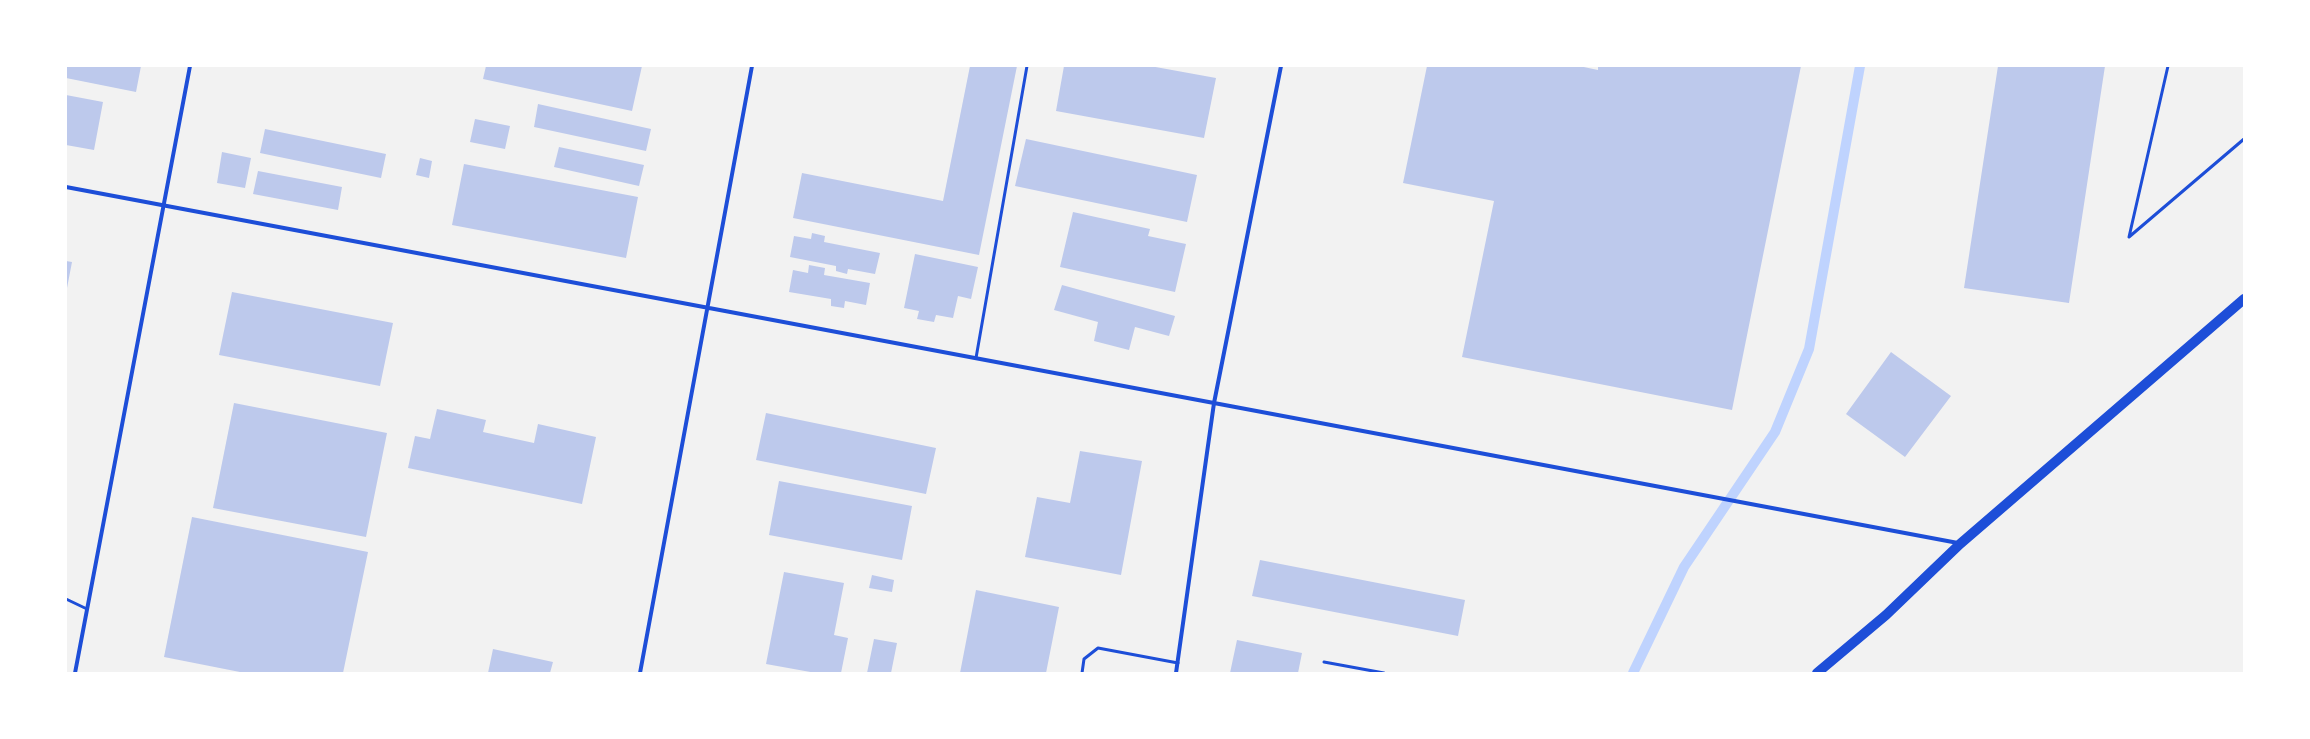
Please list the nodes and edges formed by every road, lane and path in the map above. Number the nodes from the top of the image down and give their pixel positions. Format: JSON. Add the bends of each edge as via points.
{"nodes":[{"id":1,"x":190,"y":66,"type":"edge"},
{"id":2,"x":752,"y":66,"type":"edge"},
{"id":3,"x":1027,"y":66,"type":"edge"},
{"id":4,"x":1281,"y":66,"type":"edge"},
{"id":5,"x":2168,"y":66,"type":"edge"},
{"id":6,"x":2244,"y":139,"type":"edge"},
{"id":7,"x":66,"y":187,"type":"edge"},
{"id":8,"x":164,"y":206,"type":"junction"},
{"id":9,"x":2244,"y":300,"type":"edge"},
{"id":10,"x":708,"y":308,"type":"junction"},
{"id":11,"x":976,"y":358,"type":"junction"},
{"id":12,"x":1214,"y":403,"type":"junction"},
{"id":13,"x":1960,"y":544,"type":"junction"},
{"id":14,"x":66,"y":599,"type":"edge"},
{"id":15,"x":88,"y":609,"type":"junction"},
{"id":16,"x":1324,"y":662,"type":"dead end"},
{"id":17,"x":1178,"y":663,"type":"junction"},
{"id":18,"x":75,"y":673,"type":"edge"},
{"id":19,"x":640,"y":673,"type":"edge"},
{"id":20,"x":1082,"y":673,"type":"edge"},
{"id":21,"x":1176,"y":673,"type":"edge"},
{"id":22,"x":1384,"y":673,"type":"edge"},
{"id":23,"x":1817,"y":673,"type":"edge"}],
"edges":[{"from":1,"to":8,"type":"street"},
{"from":2,"to":10,"type":"street"},
{"from":3,"to":11,"type":"lane"},
{"from":4,"to":12,"type":"street"},
{"from":5,"to":6,"type":"lane","via":[[2129,237]]},
{"from":7,"to":8,"type":"street"},
{"from":8,"to":10,"type":"street"},
{"from":8,"to":15,"type":"street"},
{"from":9,"to":13,"type":"main road"},
{"from":10,"to":11,"type":"street"},
{"from":10,"to":19,"type":"street"},
{"from":11,"to":12,"type":"street"},
{"from":12,"to":13,"type":"street"},
{"from":12,"to":17,"type":"street"},
{"from":13,"to":23,"type":"main road","via":[[1886,615]]},
{"from":14,"to":15,"type":"lane"},
{"from":15,"to":18,"type":"street"},
{"from":16,"to":22,"type":"lane"},
{"from":17,"to":20,"type":"lane","via":[[1098,648],[1084,659]]},
{"from":17,"to":21,"type":"street"}]}
